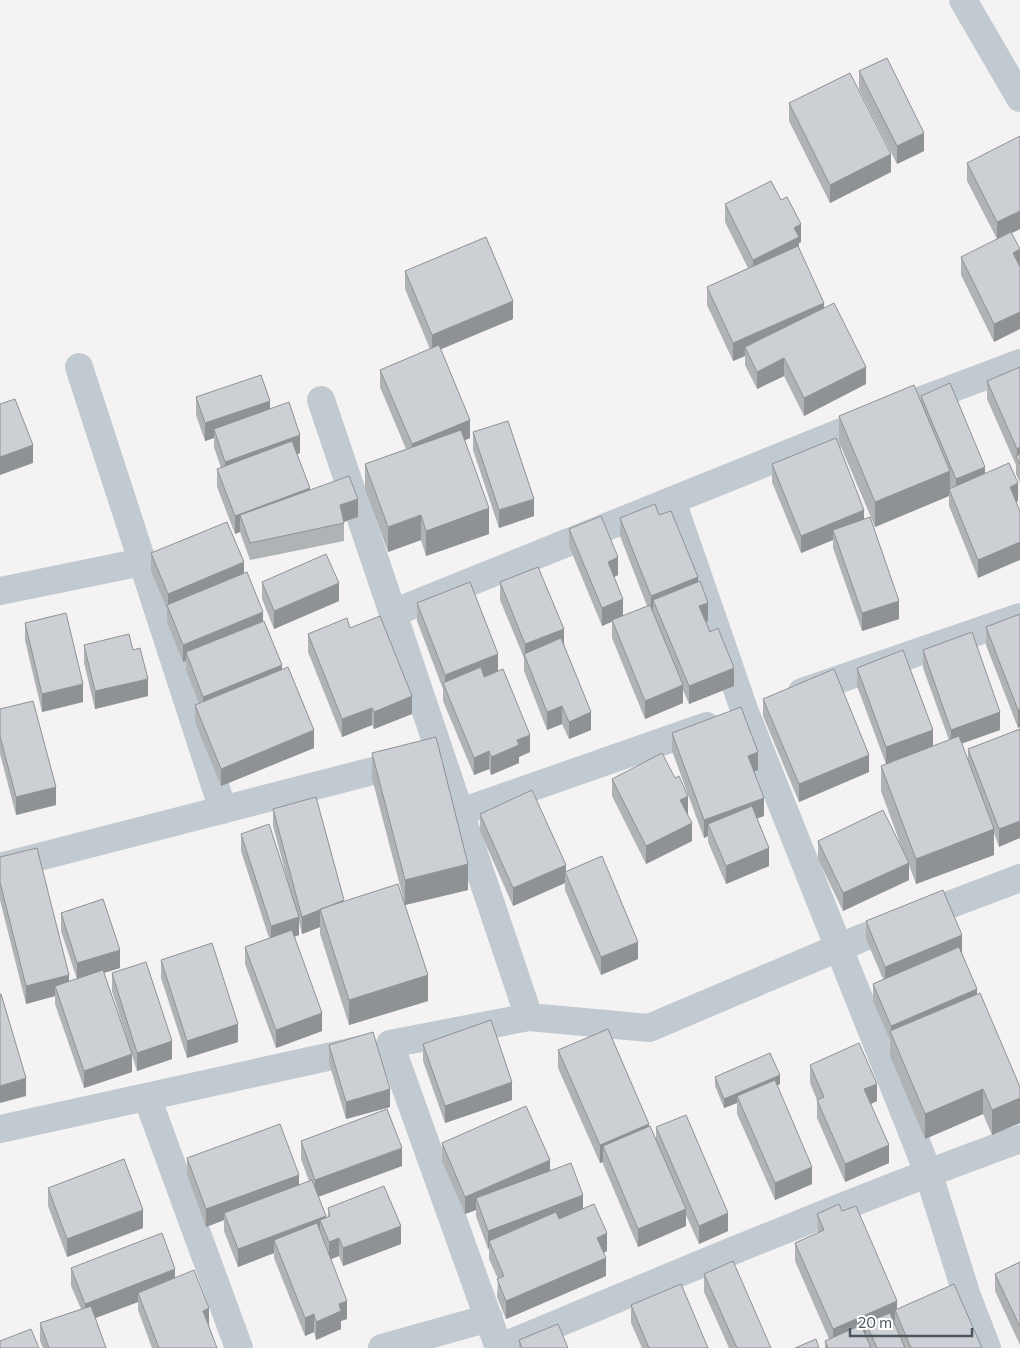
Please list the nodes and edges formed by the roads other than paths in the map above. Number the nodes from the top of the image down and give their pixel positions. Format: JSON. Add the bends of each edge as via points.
{"nodes":[{"id":1,"x":963,"y":0,"type":"edge"},
{"id":2,"x":1020,"y":98,"type":"edge"},
{"id":3,"x":1020,"y":363,"type":"edge"},
{"id":4,"x":79,"y":367,"type":"dead end"},
{"id":5,"x":321,"y":400,"type":"dead end"},
{"id":6,"x":672,"y":501,"type":"junction"},
{"id":7,"x":142,"y":562,"type":"junction"},
{"id":8,"x":0,"y":591,"type":"edge"},
{"id":9,"x":393,"y":613,"type":"junction"},
{"id":10,"x":1020,"y":617,"type":"edge"},
{"id":11,"x":763,"y":706,"type":"junction"},
{"id":12,"x":441,"y":753,"type":"junction"},
{"id":13,"x":223,"y":810,"type":"junction"},
{"id":14,"x":461,"y":812,"type":"junction"},
{"id":15,"x":0,"y":867,"type":"edge"},
{"id":16,"x":1020,"y":878,"type":"edge"},
{"id":17,"x":839,"y":948,"type":"junction"},
{"id":18,"x":529,"y":1017,"type":"junction"},
{"id":19,"x":390,"y":1044,"type":"junction"},
{"id":20,"x":147,"y":1097,"type":"junction"},
{"id":21,"x":0,"y":1129,"type":"edge"},
{"id":22,"x":1020,"y":1139,"type":"edge"},
{"id":23,"x":928,"y":1172,"type":"junction"},
{"id":24,"x":488,"y":1318,"type":"junction"},
{"id":25,"x":239,"y":1348,"type":"edge"},
{"id":26,"x":382,"y":1348,"type":"edge"},
{"id":27,"x":987,"y":1348,"type":"edge"}],
"edges":[{"from":1,"to":2,"type":"street"},
{"from":3,"to":6,"type":"street"},
{"from":4,"to":7,"type":"street"},
{"from":5,"to":9,"type":"street"},
{"from":6,"to":9,"type":"street"},
{"from":6,"to":11,"type":"street"},
{"from":7,"to":8,"type":"street"},
{"from":7,"to":13,"type":"street"},
{"from":9,"to":12,"type":"street"},
{"from":10,"to":11,"type":"street"},
{"from":11,"to":14,"type":"street"},
{"from":11,"to":17,"type":"street"},
{"from":12,"to":13,"type":"street"},
{"from":12,"to":14,"type":"street"},
{"from":13,"to":15,"type":"street"},
{"from":14,"to":18,"type":"street"},
{"from":16,"to":17,"type":"street"},
{"from":17,"to":18,"type":"street","via":[[649,1028]]},
{"from":17,"to":23,"type":"street"},
{"from":18,"to":19,"type":"street"},
{"from":19,"to":20,"type":"street"},
{"from":19,"to":24,"type":"street"},
{"from":20,"to":21,"type":"street"},
{"from":20,"to":25,"type":"street"},
{"from":22,"to":23,"type":"street"},
{"from":23,"to":24,"type":"street","via":[[499,1348]]},
{"from":23,"to":27,"type":"street"},
{"from":24,"to":26,"type":"street"}]}
